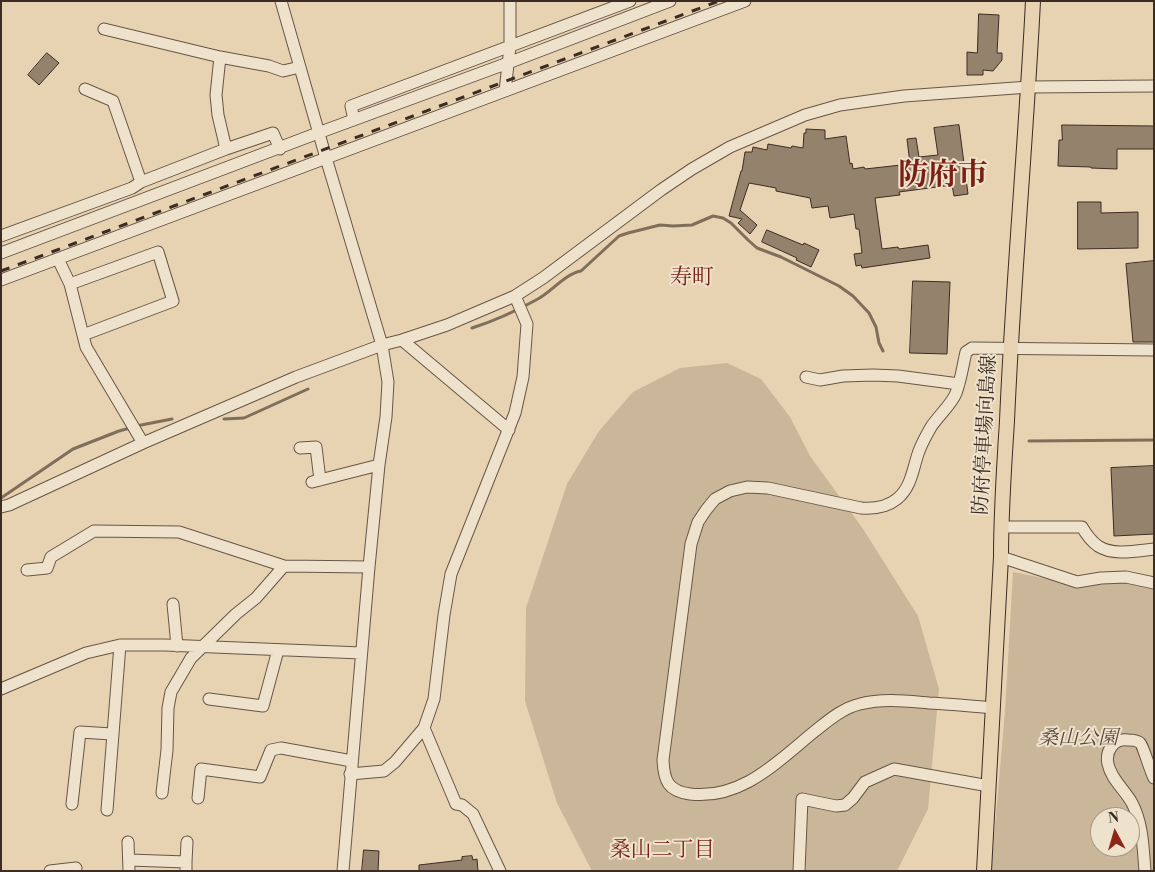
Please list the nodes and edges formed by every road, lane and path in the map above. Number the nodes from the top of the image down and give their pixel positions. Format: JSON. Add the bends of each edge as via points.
{"nodes":[{"id":1,"x":281,"y":1,"type":"edge"},
{"id":2,"x":510,"y":1,"type":"edge"},
{"id":3,"x":630,"y":1,"type":"edge"},
{"id":4,"x":670,"y":1,"type":"edge"},
{"id":5,"x":744,"y":1,"type":"edge"},
{"id":6,"x":1033,"y":1,"type":"edge"},
{"id":7,"x":727,"y":4,"type":"edge"},
{"id":8,"x":104,"y":29,"type":"dead end"},
{"id":9,"x":510,"y":47,"type":"junction"},
{"id":10,"x":220,"y":57,"type":"junction"},
{"id":11,"x":508,"y":63,"type":"junction"},
{"id":12,"x":300,"y":67,"type":"junction"},
{"id":13,"x":1154,"y":86,"type":"edge"},
{"id":14,"x":1028,"y":87,"type":"junction"},
{"id":15,"x":85,"y":89,"type":"dead end"},
{"id":16,"x":505,"y":91,"type":"junction"},
{"id":17,"x":354,"y":120,"type":"junction"},
{"id":18,"x":318,"y":133,"type":"junction"},
{"id":19,"x":226,"y":149,"type":"junction"},
{"id":20,"x":280,"y":149,"type":"junction"},
{"id":21,"x":326,"y":158,"type":"junction"},
{"id":22,"x":141,"y":182,"type":"junction"},
{"id":23,"x":1,"y":236,"type":"edge"},
{"id":24,"x":1,"y":254,"type":"edge"},
{"id":25,"x":58,"y":259,"type":"junction"},
{"id":26,"x":1,"y":280,"type":"edge"},
{"id":27,"x":70,"y":284,"type":"junction"},
{"id":28,"x":515,"y":296,"type":"junction"},
{"id":29,"x":82,"y":335,"type":"junction"},
{"id":30,"x":402,"y":340,"type":"junction"},
{"id":31,"x":382,"y":345,"type":"junction"},
{"id":32,"x":1010,"y":348,"type":"junction"},
{"id":33,"x":1154,"y":350,"type":"edge"},
{"id":34,"x":806,"y":377,"type":"dead end"},
{"id":35,"x":959,"y":384,"type":"junction"},
{"id":36,"x":509,"y":430,"type":"junction"},
{"id":37,"x":142,"y":443,"type":"junction"},
{"id":38,"x":300,"y":448,"type":"dead end"},
{"id":39,"x":379,"y":465,"type":"junction"},
{"id":40,"x":1,"y":507,"type":"edge"},
{"id":41,"x":1001,"y":527,"type":"junction"},
{"id":42,"x":1154,"y":549,"type":"edge"},
{"id":43,"x":1001,"y":557,"type":"junction"},
{"id":44,"x":284,"y":566,"type":"junction"},
{"id":45,"x":369,"y":567,"type":"junction"},
{"id":46,"x":27,"y":570,"type":"dead end"},
{"id":47,"x":1154,"y":583,"type":"edge"},
{"id":48,"x":173,"y":604,"type":"dead end"},
{"id":49,"x":120,"y":645,"type":"junction"},
{"id":50,"x":177,"y":646,"type":"junction"},
{"id":51,"x":202,"y":647,"type":"junction"},
{"id":52,"x":278,"y":650,"type":"junction"},
{"id":53,"x":361,"y":653,"type":"junction"},
{"id":54,"x":1,"y":689,"type":"edge"},
{"id":55,"x":209,"y":699,"type":"dead end"},
{"id":56,"x":993,"y":708,"type":"junction"},
{"id":57,"x":424,"y":728,"type":"junction"},
{"id":58,"x":112,"y":734,"type":"junction"},
{"id":59,"x":352,"y":761,"type":"junction"},
{"id":60,"x":350,"y":774,"type":"junction"},
{"id":61,"x":1154,"y":778,"type":"edge"},
{"id":62,"x":989,"y":786,"type":"junction"},
{"id":63,"x":162,"y":793,"type":"dead end"},
{"id":64,"x":198,"y":798,"type":"dead end"},
{"id":65,"x":72,"y":804,"type":"dead end"},
{"id":66,"x":106,"y":810,"type":"dead end"},
{"id":67,"x":128,"y":842,"type":"dead end"},
{"id":68,"x":187,"y":842,"type":"dead end"},
{"id":69,"x":129,"y":865,"type":"edge"},
{"id":70,"x":186,"y":866,"type":"edge"},
{"id":71,"x":76,"y":868,"type":"dead end"},
{"id":72,"x":50,"y":871,"type":"edge"},
{"id":73,"x":343,"y":871,"type":"edge"},
{"id":74,"x":500,"y":871,"type":"edge"},
{"id":75,"x":799,"y":871,"type":"edge"},
{"id":76,"x":984,"y":871,"type":"edge"},
{"id":77,"x":1145,"y":871,"type":"edge"}],
"edges":[{"from":1,"to":12,"type":"street"},
{"from":2,"to":9,"type":"street"},
{"from":3,"to":9,"type":"street"},
{"from":4,"to":11,"type":"street"},
{"from":5,"to":7,"type":"street"},
{"from":6,"to":14,"type":"main road","name":"防府停車場向島線"},
{"from":7,"to":16,"type":"street"},
{"from":8,"to":10,"type":"street"},
{"from":9,"to":11,"type":"street"},
{"from":9,"to":17,"type":"street","via":[[351,106]]},
{"from":10,"to":12,"type":"street","via":[[283,71]]},
{"from":10,"to":19,"type":"street","via":[[216,95]]},
{"from":11,"to":16,"type":"street"},
{"from":11,"to":17,"type":"street"},
{"from":12,"to":18,"type":"street"},
{"from":13,"to":14,"type":"street"},
{"from":14,"to":28,"type":"street","via":[[904,96],[840,105],[773,128],[692,169]]},
{"from":14,"to":32,"type":"main road","name":"防府停車場向島線"},
{"from":15,"to":22,"type":"street","via":[[114,101]]},
{"from":16,"to":21,"type":"street"},
{"from":17,"to":18,"type":"street"},
{"from":18,"to":20,"type":"street"},
{"from":18,"to":21,"type":"street"},
{"from":19,"to":20,"type":"street","via":[[273,133]]},
{"from":19,"to":22,"type":"street"},
{"from":20,"to":24,"type":"street"},
{"from":21,"to":25,"type":"street"},
{"from":21,"to":31,"type":"street"},
{"from":22,"to":23,"type":"street"},
{"from":25,"to":26,"type":"street"},
{"from":25,"to":27,"type":"street"},
{"from":27,"to":29,"type":"street"},
{"from":27,"to":29,"type":"street","via":[[158,252],[173,301]]},
{"from":28,"to":30,"type":"street"},
{"from":28,"to":36,"type":"street","via":[[527,324],[523,377]]},
{"from":29,"to":37,"type":"street"},
{"from":30,"to":31,"type":"street"},
{"from":30,"to":36,"type":"street"},
{"from":31,"to":37,"type":"street","via":[[296,377]]},
{"from":31,"to":39,"type":"street","via":[[388,382]]},
{"from":32,"to":33,"type":"street"},
{"from":32,"to":35,"type":"street","via":[[972,348],[966,352]]},
{"from":32,"to":41,"type":"main road","name":"防府停車場向島線"},
{"from":34,"to":35,"type":"street","via":[[820,380],[843,376],[898,376]]},
{"from":35,"to":56,"type":"street","via":[[919,450],[906,489],[886,505],[861,508],[747,486],[715,499],[706,510],[698,522],[692,544],[663,760],[664,775],[670,786],[681,793],[726,792],[762,774],[843,710],[860,704],[880,700]]},
{"from":36,"to":57,"type":"street","via":[[451,574],[434,699]]},
{"from":37,"to":40,"type":"street"},
{"from":38,"to":39,"type":"street","via":[[316,447],[316,481]]},
{"from":39,"to":45,"type":"street"},
{"from":41,"to":42,"type":"street","via":[[1082,527],[1098,546],[1115,552]]},
{"from":41,"to":43,"type":"main road","name":"防府停車場向島線"},
{"from":43,"to":47,"type":"street","via":[[1077,582],[1126,577]]},
{"from":43,"to":56,"type":"main road","name":"防府停車場向島線"},
{"from":44,"to":45,"type":"street"},
{"from":44,"to":46,"type":"street","via":[[179,532],[94,531],[52,557],[47,568]]},
{"from":44,"to":51,"type":"street","via":[[256,598]]},
{"from":45,"to":53,"type":"street"},
{"from":48,"to":50,"type":"street"},
{"from":49,"to":50,"type":"street"},
{"from":49,"to":54,"type":"street","via":[[86,653]]},
{"from":49,"to":58,"type":"street"},
{"from":50,"to":51,"type":"street"},
{"from":51,"to":52,"type":"street"},
{"from":51,"to":63,"type":"street","via":[[191,658],[171,692]]},
{"from":52,"to":53,"type":"street"},
{"from":52,"to":55,"type":"street","via":[[263,706]]},
{"from":53,"to":59,"type":"street"},
{"from":56,"to":62,"type":"main road","name":"防府停車場向島線"},
{"from":57,"to":60,"type":"street","via":[[384,771]]},
{"from":57,"to":74,"type":"street","via":[[456,804],[473,814]]},
{"from":58,"to":65,"type":"street","via":[[80,732]]},
{"from":58,"to":66,"type":"street"},
{"from":59,"to":60,"type":"street"},
{"from":59,"to":64,"type":"street","via":[[281,748],[271,750],[260,777],[201,769]]},
{"from":60,"to":73,"type":"street"},
{"from":61,"to":77,"type":"street","via":[[1140,743],[1124,739],[1109,748],[1109,769],[1131,801],[1139,821]]},
{"from":62,"to":75,"type":"street","via":[[894,769],[865,782],[845,805],[802,799]]},
{"from":62,"to":76,"type":"main road","name":"防府停車場向島線"},
{"from":67,"to":69,"type":"street"},
{"from":68,"to":70,"type":"street"},
{"from":69,"to":70,"type":"street"},
{"from":71,"to":72,"type":"street"}]}
